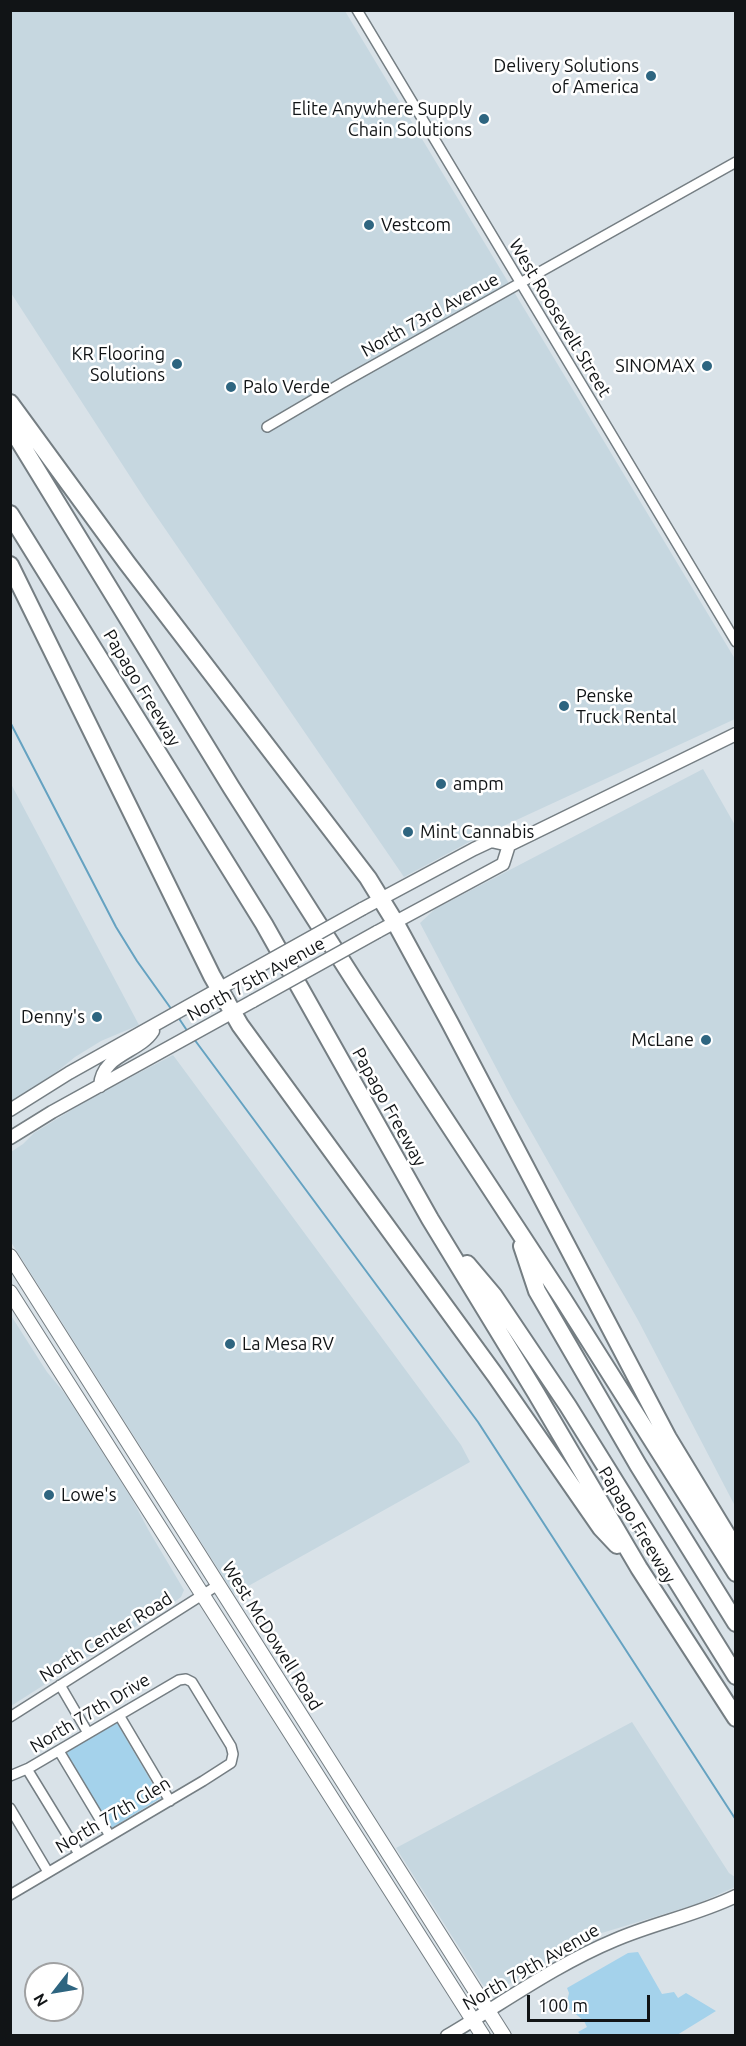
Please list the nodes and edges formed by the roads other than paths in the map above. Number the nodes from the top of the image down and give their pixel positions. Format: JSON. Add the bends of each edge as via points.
{"nodes":[{"id":1,"x":357,"y":10,"type":"edge"},
{"id":2,"x":735,"y":162,"type":"edge"},
{"id":3,"x":520,"y":284,"type":"junction"},
{"id":4,"x":10,"y":403,"type":"edge"},
{"id":5,"x":10,"y":426,"type":"edge"},
{"id":6,"x":267,"y":427,"type":"dead end"},
{"id":7,"x":10,"y":514,"type":"edge"},
{"id":8,"x":10,"y":565,"type":"edge"},
{"id":9,"x":735,"y":642,"type":"edge"},
{"id":10,"x":735,"y":734,"type":"edge"},
{"id":11,"x":509,"y":845,"type":"junction"},
{"id":12,"x":381,"y":899,"type":"junction"},
{"id":13,"x":395,"y":922,"type":"junction"},
{"id":14,"x":219,"y":989,"type":"junction"},
{"id":15,"x":233,"y":1012,"type":"junction"},
{"id":16,"x":161,"y":1022,"type":"junction"},
{"id":17,"x":100,"y":1086,"type":"junction"},
{"id":18,"x":10,"y":1110,"type":"edge"},
{"id":19,"x":10,"y":1138,"type":"edge"},
{"id":20,"x":430,"y":1219,"type":"junction"},
{"id":21,"x":513,"y":1222,"type":"junction"},
{"id":22,"x":10,"y":1256,"type":"edge"},
{"id":23,"x":10,"y":1292,"type":"edge"},
{"id":24,"x":735,"y":1550,"type":"edge"},
{"id":25,"x":639,"y":1568,"type":"junction"},
{"id":26,"x":735,"y":1573,"type":"edge"},
{"id":27,"x":218,"y":1585,"type":"junction"},
{"id":28,"x":204,"y":1595,"type":"junction"},
{"id":29,"x":735,"y":1623,"type":"edge"},
{"id":30,"x":735,"y":1676,"type":"edge"},
{"id":31,"x":60,"y":1685,"type":"junction"},
{"id":32,"x":119,"y":1715,"type":"junction"},
{"id":33,"x":10,"y":1717,"type":"edge"},
{"id":34,"x":735,"y":1718,"type":"edge"},
{"id":35,"x":88,"y":1733,"type":"junction"},
{"id":36,"x":59,"y":1750,"type":"junction"},
{"id":37,"x":330,"y":1759,"type":"junction"},
{"id":38,"x":231,"y":1763,"type":"joint"},
{"id":39,"x":27,"y":1769,"type":"junction"},
{"id":40,"x":314,"y":1769,"type":"junction"},
{"id":41,"x":10,"y":1776,"type":"edge"},
{"id":42,"x":170,"y":1801,"type":"junction"},
{"id":43,"x":10,"y":1808,"type":"edge"},
{"id":44,"x":339,"y":1808,"type":"junction"},
{"id":45,"x":110,"y":1836,"type":"junction"},
{"id":46,"x":79,"y":1854,"type":"junction"},
{"id":47,"x":396,"y":1864,"type":"junction"},
{"id":48,"x":48,"y":1872,"type":"junction"},
{"id":49,"x":12,"y":1892,"type":"edge"},
{"id":50,"x":735,"y":1896,"type":"edge"},
{"id":51,"x":488,"y":2011,"type":"junction"},
{"id":52,"x":473,"y":2020,"type":"junction"},
{"id":53,"x":447,"y":2036,"type":"edge"},
{"id":54,"x":483,"y":2036,"type":"edge"},
{"id":55,"x":504,"y":2036,"type":"edge"}],
"edges":[{"from":1,"to":3,"type":"street","name":"West Roosevelt Street"},
{"from":2,"to":3,"type":"street","name":"North 73rd Avenue"},
{"from":3,"to":6,"type":"street","name":"North 73rd Avenue"},
{"from":3,"to":9,"type":"street","name":"West Roosevelt Street"},
{"from":4,"to":12,"type":"highway"},
{"from":5,"to":21,"type":"highway","name":"Papago Freeway","via":[[231,787]]},
{"from":7,"to":20,"type":"highway","name":"Papago Freeway","via":[[264,924]]},
{"from":8,"to":14,"type":"highway"},
{"from":10,"to":11,"type":"main road","name":"North 75th Avenue"},
{"from":11,"to":12,"type":"main road","name":"North 75th Avenue","via":[[491,841]]},
{"from":11,"to":13,"type":"main road","name":"North 75th Avenue","via":[[503,864]]},
{"from":12,"to":13,"type":"highway"},
{"from":12,"to":14,"type":"main road","name":"North 75th Avenue","bridge":true},
{"from":13,"to":15,"type":"main road","name":"North 75th Avenue","bridge":true},
{"from":13,"to":24,"type":"highway","via":[[668,1438]]},
{"from":14,"to":15,"type":"highway"},
{"from":14,"to":16,"type":"main road","name":"North 75th Avenue"},
{"from":15,"to":17,"type":"main road","name":"North 75th Avenue"},
{"from":15,"to":25,"type":"highway","via":[[601,1528]]},
{"from":16,"to":17,"type":"main road","via":[[148,1038],[112,1062]]},
{"from":16,"to":18,"type":"main road","name":"North 75th Avenue"},
{"from":17,"to":19,"type":"main road","name":"North 75th Avenue"},
{"from":20,"to":25,"type":"highway","name":"Papago Freeway"},
{"from":20,"to":30,"type":"highway","via":[[494,1296],[568,1406]]},
{"from":21,"to":26,"type":"highway","name":"Papago Freeway"},
{"from":21,"to":29,"type":"highway","via":[[537,1291]]},
{"from":22,"to":27,"type":"main road","name":"West McDowell Road"},
{"from":23,"to":28,"type":"main road","name":"West McDowell Road"},
{"from":25,"to":34,"type":"highway","name":"Papago Freeway"},
{"from":27,"to":28,"type":"street","name":"North Center Road"},
{"from":27,"to":37,"type":"main road","name":"West McDowell Road"},
{"from":28,"to":31,"type":"street","name":"North Center Road"},
{"from":28,"to":40,"type":"main road","name":"West McDowell Road"},
{"from":31,"to":33,"type":"street","name":"North Center Road"},
{"from":31,"to":35,"type":"street"},
{"from":32,"to":35,"type":"street","name":"North 77th Drive"},
{"from":32,"to":38,"type":"street","name":"North 77th Drive","via":[[186,1678],[231,1746]]},
{"from":32,"to":42,"type":"street"},
{"from":35,"to":36,"type":"street","name":"North 77th Drive"},
{"from":36,"to":39,"type":"street","name":"North 77th Drive"},
{"from":36,"to":45,"type":"street"},
{"from":37,"to":40,"type":"main road"},
{"from":37,"to":47,"type":"main road","name":"West McDowell Road"},
{"from":38,"to":42,"type":"street","name":"North 77th Glen"},
{"from":39,"to":41,"type":"street","name":"North 77th Drive"},
{"from":39,"to":46,"type":"street"},
{"from":40,"to":44,"type":"main road","name":"West McDowell Road"},
{"from":42,"to":45,"type":"street","name":"North 77th Glen"},
{"from":43,"to":48,"type":"street"},
{"from":44,"to":47,"type":"main road","via":[[356,1820],[385,1860]]},
{"from":44,"to":52,"type":"main road","name":"West McDowell Road"},
{"from":45,"to":46,"type":"street","name":"North 77th Glen"},
{"from":46,"to":48,"type":"street","name":"North 77th Glen"},
{"from":47,"to":51,"type":"main road","name":"West McDowell Road"},
{"from":48,"to":49,"type":"street","name":"North 77th Glen"},
{"from":50,"to":51,"type":"main road","name":"North 79th Avenue","via":[[575,1958]]},
{"from":51,"to":52,"type":"main road","name":"North 79th Avenue"},
{"from":51,"to":55,"type":"main road","name":"West McDowell Road"},
{"from":52,"to":53,"type":"main road","name":"North 79th Avenue"},
{"from":52,"to":54,"type":"main road","name":"West McDowell Road"}]}
